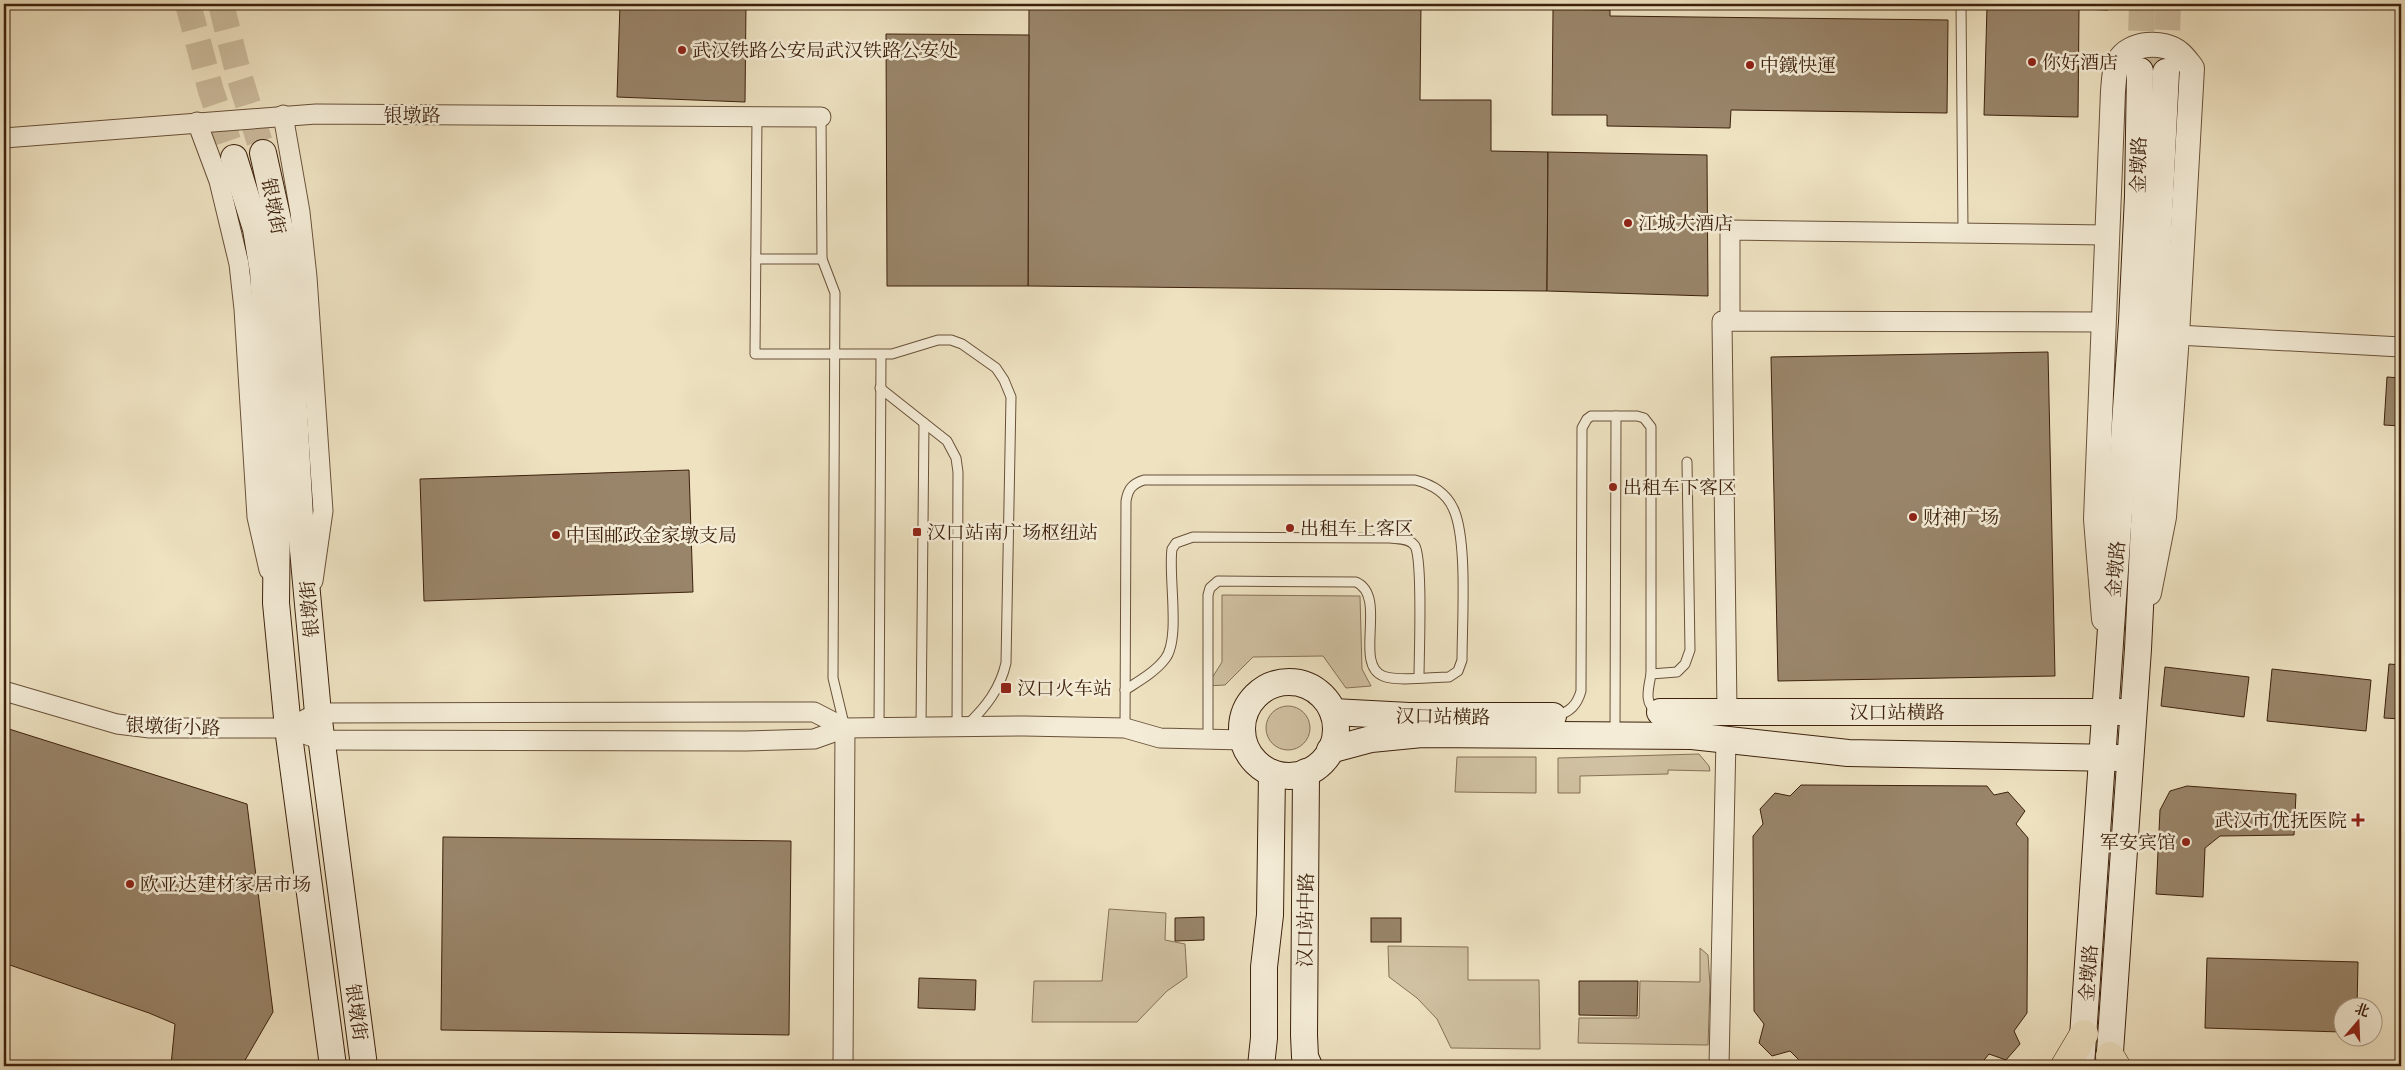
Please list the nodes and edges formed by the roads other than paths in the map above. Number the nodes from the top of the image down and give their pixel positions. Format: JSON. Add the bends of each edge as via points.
{"nodes":[{"id":1,"x":1961,"y":4,"type":"edge"},
{"id":2,"x":2140,"y":71,"type":"tunnel mouth"},
{"id":3,"x":2166,"y":72,"type":"tunnel mouth"},
{"id":4,"x":283,"y":115,"type":"junction"},
{"id":5,"x":757,"y":117,"type":"junction"},
{"id":6,"x":821,"y":117,"type":"joint"},
{"id":7,"x":197,"y":122,"type":"junction"},
{"id":8,"x":4,"y":138,"type":"edge"},
{"id":9,"x":263,"y":152,"type":"tunnel mouth"},
{"id":10,"x":234,"y":158,"type":"tunnel mouth"},
{"id":11,"x":1962,"y":231,"type":"junction"},
{"id":12,"x":2107,"y":234,"type":"junction"},
{"id":13,"x":822,"y":258,"type":"junction"},
{"id":14,"x":756,"y":259,"type":"junction"},
{"id":15,"x":1730,"y":321,"type":"junction"},
{"id":16,"x":2104,"y":322,"type":"junction"},
{"id":17,"x":2177,"y":335,"type":"junction"},
{"id":18,"x":2401,"y":347,"type":"edge"},
{"id":19,"x":881,"y":354,"type":"junction"},
{"id":20,"x":835,"y":355,"type":"junction"},
{"id":21,"x":880,"y":388,"type":"junction"},
{"id":22,"x":1616,"y":416,"type":"junction"},
{"id":23,"x":924,"y":423,"type":"junction"},
{"id":24,"x":1687,"y":462,"type":"dead end"},
{"id":25,"x":276,"y":603,"type":"junction"},
{"id":26,"x":310,"y":605,"type":"junction"},
{"id":27,"x":2138,"y":649,"type":"junction"},
{"id":28,"x":2108,"y":657,"type":"junction"},
{"id":29,"x":1651,"y":674,"type":"junction"},
{"id":30,"x":1419,"y":678,"type":"junction"},
{"id":31,"x":1125,"y":690,"type":"junction"},
{"id":32,"x":4,"y":691,"type":"edge"},
{"id":33,"x":1727,"y":711,"type":"junction"},
{"id":34,"x":1333,"y":712,"type":"junction"},
{"id":35,"x":1660,"y":712,"type":"joint"},
{"id":36,"x":2105,"y":712,"type":"junction"},
{"id":37,"x":2134,"y":712,"type":"junction"},
{"id":38,"x":318,"y":714,"type":"junction"},
{"id":39,"x":1553,"y":716,"type":"joint"},
{"id":40,"x":921,"y":727,"type":"junction"},
{"id":41,"x":961,"y":727,"type":"junction"},
{"id":42,"x":288,"y":728,"type":"junction"},
{"id":43,"x":845,"y":728,"type":"junction"},
{"id":44,"x":879,"y":728,"type":"junction"},
{"id":45,"x":1125,"y":728,"type":"junction"},
{"id":46,"x":1615,"y":736,"type":"junction"},
{"id":47,"x":1208,"y":739,"type":"junction"},
{"id":48,"x":1726,"y":739,"type":"junction"},
{"id":49,"x":320,"y":740,"type":"junction"},
{"id":50,"x":1243,"y":740,"type":"junction"},
{"id":51,"x":1330,"y":750,"type":"junction"},
{"id":52,"x":2103,"y":758,"type":"junction"},
{"id":53,"x":2131,"y":758,"type":"junction"},
{"id":54,"x":1306,"y":772,"type":"junction"},
{"id":55,"x":1272,"y":773,"type":"junction"},
{"id":56,"x":2084,"y":1034,"type":"junction"},
{"id":57,"x":2112,"y":1063,"type":"edge"},
{"id":58,"x":333,"y":1066,"type":"edge"},
{"id":59,"x":364,"y":1066,"type":"edge"},
{"id":60,"x":843,"y":1066,"type":"edge"},
{"id":61,"x":1260,"y":1066,"type":"edge"},
{"id":62,"x":1309,"y":1066,"type":"edge"},
{"id":63,"x":1719,"y":1066,"type":"edge"},
{"id":64,"x":2065,"y":1066,"type":"edge"},
{"id":65,"x":2082,"y":1066,"type":"edge"}],
"edges":[{"from":1,"to":11,"type":"lane"},
{"from":2,"to":28,"type":"main road","name":"金墩路","via":[[2132,322]]},
{"from":3,"to":27,"type":"main road","name":"金墩路"},
{"from":4,"to":5,"type":"street","name":"银墩路"},
{"from":4,"to":7,"type":"street","name":"银墩路"},
{"from":4,"to":26,"type":"street","via":[[300,212],[307,277],[323,511]]},
{"from":5,"to":6,"type":"street","name":"银墩路"},
{"from":5,"to":14,"type":"lane"},
{"from":6,"to":13,"type":"lane"},
{"from":7,"to":8,"type":"street","name":"银墩路"},
{"from":7,"to":25,"type":"street","via":[[219,181],[239,264],[257,517]]},
{"from":9,"to":26,"type":"main road","name":"银墩街","via":[[286,268],[300,518]]},
{"from":10,"to":25,"type":"main road","name":"银墩街","via":[[256,229],[263,271],[277,516]]},
{"from":11,"to":12,"type":"street"},
{"from":11,"to":15,"type":"street","via":[[1730,230]]},
{"from":12,"to":16,"type":"street"},
{"from":12,"to":17,"type":"street","via":[[2116,68],[2120,59],[2136,48],[2158,44],[2178,52],[2192,68]]},
{"from":13,"to":14,"type":"lane"},
{"from":13,"to":20,"type":"lane","via":[[835,293]]},
{"from":14,"to":20,"type":"lane","via":[[755,354]]},
{"from":15,"to":16,"type":"street"},
{"from":15,"to":33,"type":"street","via":[[1722,321]]},
{"from":16,"to":28,"type":"street","via":[[2096,519]]},
{"from":17,"to":18,"type":"street"},
{"from":17,"to":27,"type":"street","via":[[2164,517]]},
{"from":19,"to":20,"type":"lane"},
{"from":19,"to":21,"type":"lane"},
{"from":19,"to":41,"type":"lane","via":[[902,352],[938,340],[951,340],[996,368],[1011,397],[1006,662],[1003,676],[989,702]]},
{"from":20,"to":43,"type":"lane","via":[[833,678]]},
{"from":21,"to":23,"type":"lane"},
{"from":21,"to":44,"type":"lane"},
{"from":22,"to":29,"type":"lane","via":[[1644,418],[1651,428]]},
{"from":22,"to":39,"type":"lane","via":[[1591,416],[1582,428],[1580,691],[1571,710]]},
{"from":22,"to":46,"type":"lane"},
{"from":23,"to":40,"type":"lane"},
{"from":23,"to":41,"type":"lane","via":[[947,441],[956,458],[958,472]]},
{"from":24,"to":29,"type":"lane","via":[[1690,650],[1685,664],[1677,672]]},
{"from":25,"to":42,"type":"main road","name":"银墩街"},
{"from":26,"to":38,"type":"main road","name":"银墩街"},
{"from":27,"to":37,"type":"main road","name":"金墩路"},
{"from":28,"to":36,"type":"main road","name":"金墩路"},
{"from":29,"to":35,"type":"lane","via":[[1649,704]]},
{"from":30,"to":31,"type":"lane","via":[[1418,567],[1414,545],[1409,541],[1390,538],[1193,537],[1176,543],[1172,548],[1173,637],[1170,653],[1158,667]]},
{"from":30,"to":31,"type":"lane","via":[[1449,677],[1458,671],[1462,660],[1460,532],[1453,508],[1436,489],[1415,480],[1144,480],[1128,490],[1126,501]]},
{"from":30,"to":47,"type":"lane","via":[[1391,678],[1373,668],[1369,598],[1363,585],[1348,581],[1218,581],[1208,595]]},
{"from":31,"to":45,"type":"lane"},
{"from":32,"to":42,"type":"street","name":"银墩街小路","via":[[117,724],[150,728]]},
{"from":33,"to":35,"type":"main road","name":"汉口站横路"},
{"from":33,"to":36,"type":"main road","name":"汉口站横路"},
{"from":34,"to":39,"type":"main road","name":"汉口站横路","via":[[1408,716]]},
{"from":34,"to":50,"type":"main road","via":[[1327,701],[1306,685],[1281,682],[1268,686],[1249,703],[1241,727]]},
{"from":34,"to":51,"type":"main road","via":[[1335,738]]},
{"from":36,"to":37,"type":"main road","name":"汉口站横路"},
{"from":36,"to":52,"type":"main road","name":"金墩路"},
{"from":37,"to":53,"type":"main road","name":"金墩路"},
{"from":38,"to":42,"type":"street"},
{"from":38,"to":43,"type":"street","via":[[814,712]]},
{"from":38,"to":49,"type":"main road","name":"银墩街"},
{"from":40,"to":41,"type":"street"},
{"from":40,"to":44,"type":"street"},
{"from":41,"to":45,"type":"street"},
{"from":42,"to":49,"type":"street"},
{"from":42,"to":58,"type":"main road","name":"银墩街"},
{"from":43,"to":44,"type":"street"},
{"from":43,"to":49,"type":"street","via":[[814,739]]},
{"from":43,"to":60,"type":"street"},
{"from":45,"to":47,"type":"street","via":[[1160,738]]},
{"from":46,"to":48,"type":"main road"},
{"from":46,"to":51,"type":"main road","via":[[1422,734],[1371,739]]},
{"from":47,"to":50,"type":"street"},
{"from":48,"to":52,"type":"main road","via":[[1848,753]]},
{"from":48,"to":63,"type":"street"},
{"from":49,"to":59,"type":"main road","name":"银墩街"},
{"from":50,"to":55,"type":"main road","via":[[1254,760]]},
{"from":51,"to":54,"type":"main road","via":[[1320,763]]},
{"from":52,"to":53,"type":"main road"},
{"from":52,"to":56,"type":"main road","name":"金墩路"},
{"from":53,"to":57,"type":"main road","name":"金墩路"},
{"from":54,"to":55,"type":"main road","via":[[1283,776]]},
{"from":54,"to":62,"type":"main road","name":"汉口站中路","via":[[1304,1035],[1305,1057]]},
{"from":55,"to":61,"type":"main road","name":"汉口站中路","via":[[1270,915],[1264,967],[1264,1038]]},
{"from":56,"to":64,"type":"main road"},
{"from":56,"to":65,"type":"main road","name":"金墩路"}]}
